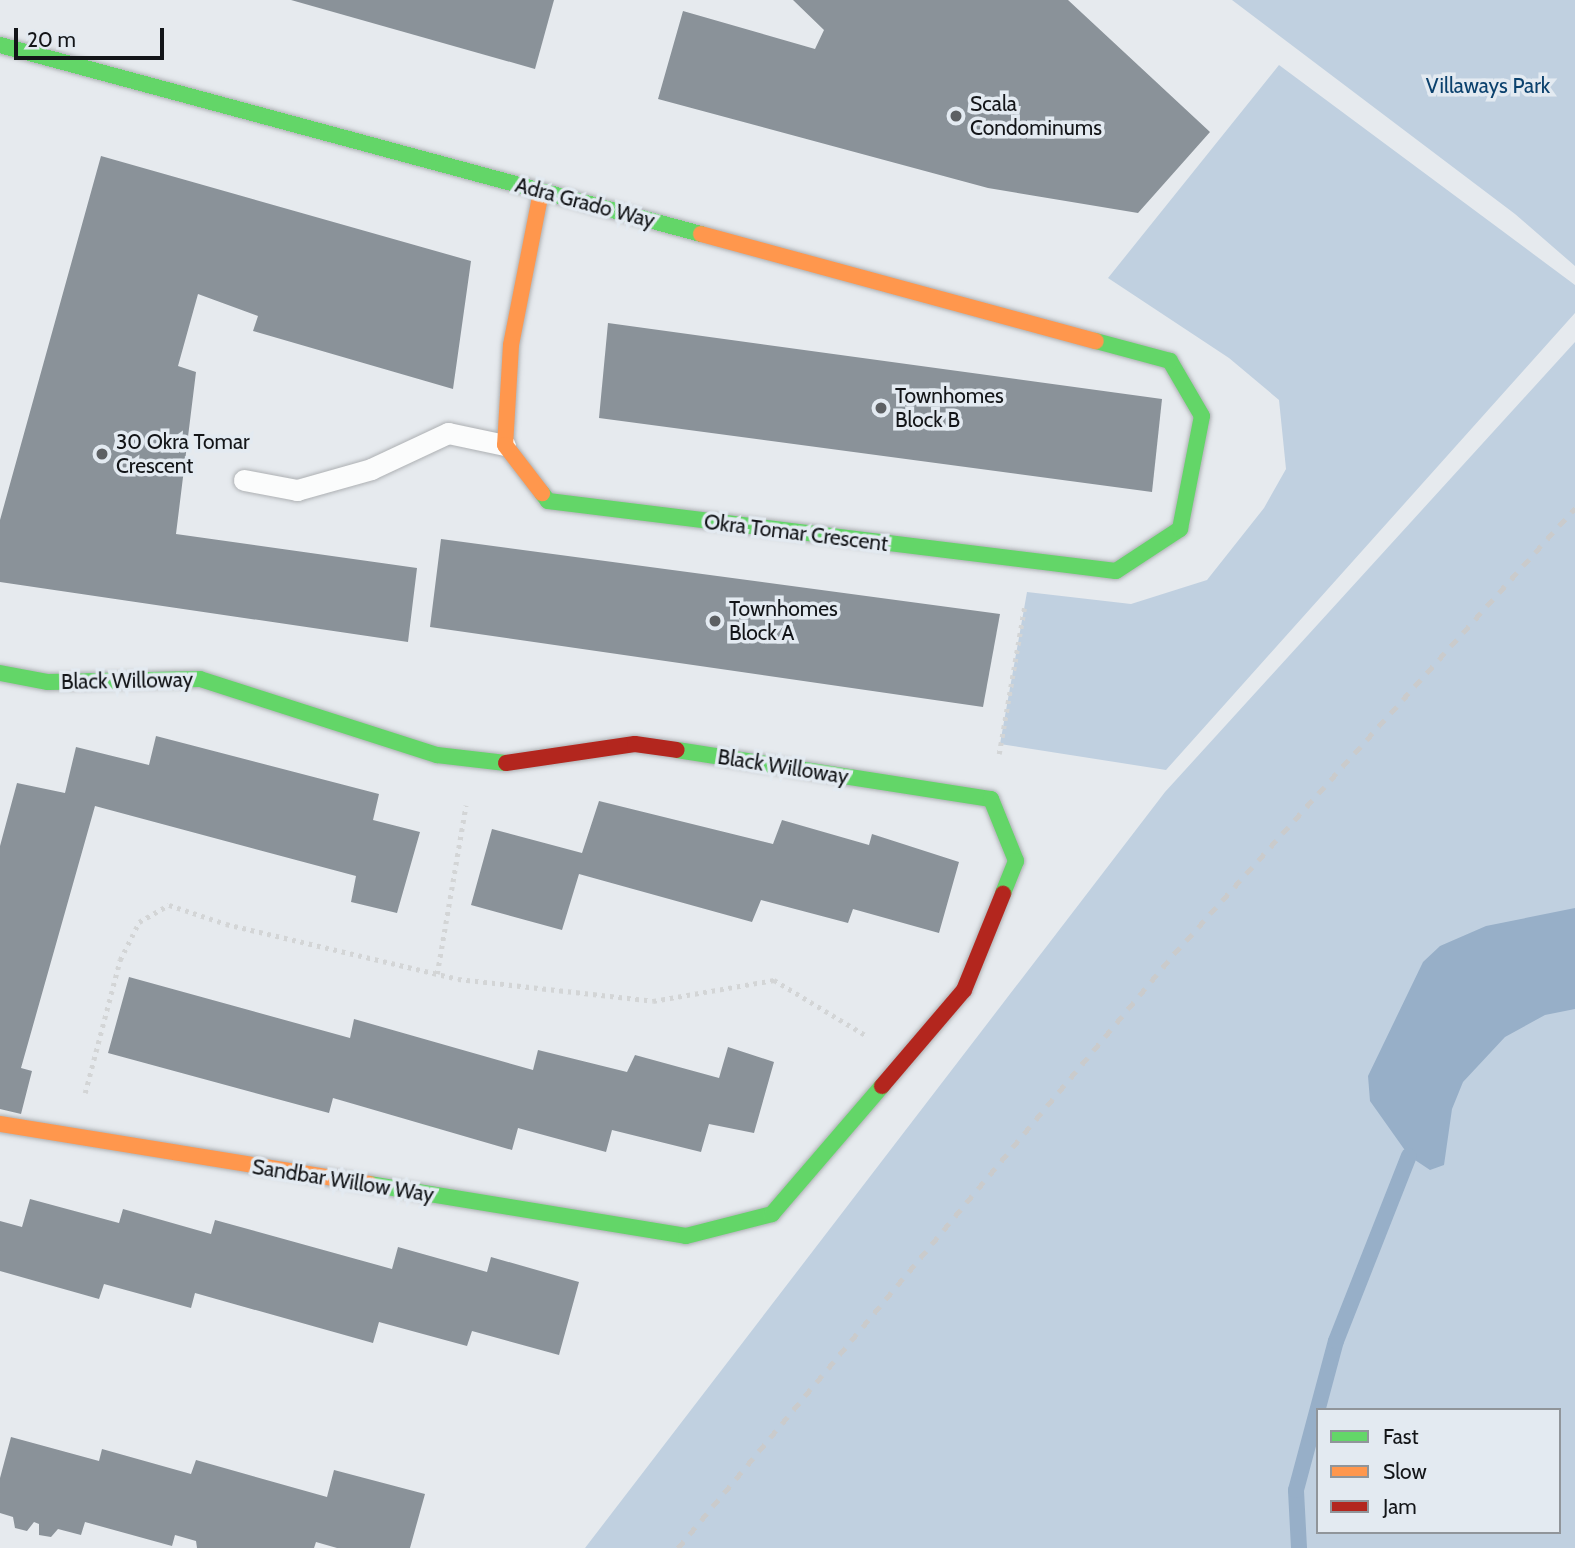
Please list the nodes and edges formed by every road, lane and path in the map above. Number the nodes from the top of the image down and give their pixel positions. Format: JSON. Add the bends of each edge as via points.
{"nodes":[{"id":1,"x":0,"y":45,"type":"edge"},
{"id":2,"x":541,"y":192,"type":"junction"},
{"id":3,"x":1170,"y":361,"type":"joint"},
{"id":4,"x":505,"y":445,"type":"junction"},
{"id":5,"x":244,"y":480,"type":"dead end"},
{"id":6,"x":1032,"y":564,"type":"junction"},
{"id":7,"x":0,"y":673,"type":"edge"},
{"id":8,"x":474,"y":759,"type":"junction"},
{"id":9,"x":991,"y":799,"type":"junction"},
{"id":10,"x":437,"y":974,"type":"junction"},
{"id":11,"x":905,"y":1060,"type":"junction"},
{"id":12,"x":0,"y":1124,"type":"edge"},
{"id":13,"x":74,"y":1136,"type":"junction"}],
"edges":[{"from":1,"to":2,"type":"street","name":"Adra Grado Way"},
{"from":2,"to":3,"type":"street","name":"Adra Grado Way"},
{"from":2,"to":4,"type":"street","via":[[512,345]]},
{"from":3,"to":6,"type":"street","name":"Okra Tomar Crescent","via":[[1202,416],[1180,529],[1116,571]]},
{"from":4,"to":5,"type":"lane","via":[[449,433],[371,470],[297,490]]},
{"from":4,"to":6,"type":"street","name":"Okra Tomar Crescent","via":[[548,501]]},
{"from":6,"to":9,"type":"path"},
{"from":7,"to":8,"type":"street","name":"Black Willoway","via":[[48,682],[200,679],[437,755]]},
{"from":8,"to":9,"type":"street","name":"Black Willoway","via":[[516,764],[635,744]]},
{"from":8,"to":10,"type":"path"},
{"from":9,"to":11,"type":"street","via":[[1016,861],[964,990]]},
{"from":10,"to":11,"type":"path","via":[[653,1001],[774,980]]},
{"from":10,"to":13,"type":"path","via":[[226,924],[169,905],[139,922],[120,960]]},
{"from":11,"to":13,"type":"street","name":"Sandbar Willow Way","via":[[772,1214],[686,1237]]},
{"from":12,"to":13,"type":"street","name":"Sandbar Willow Way"}]}
